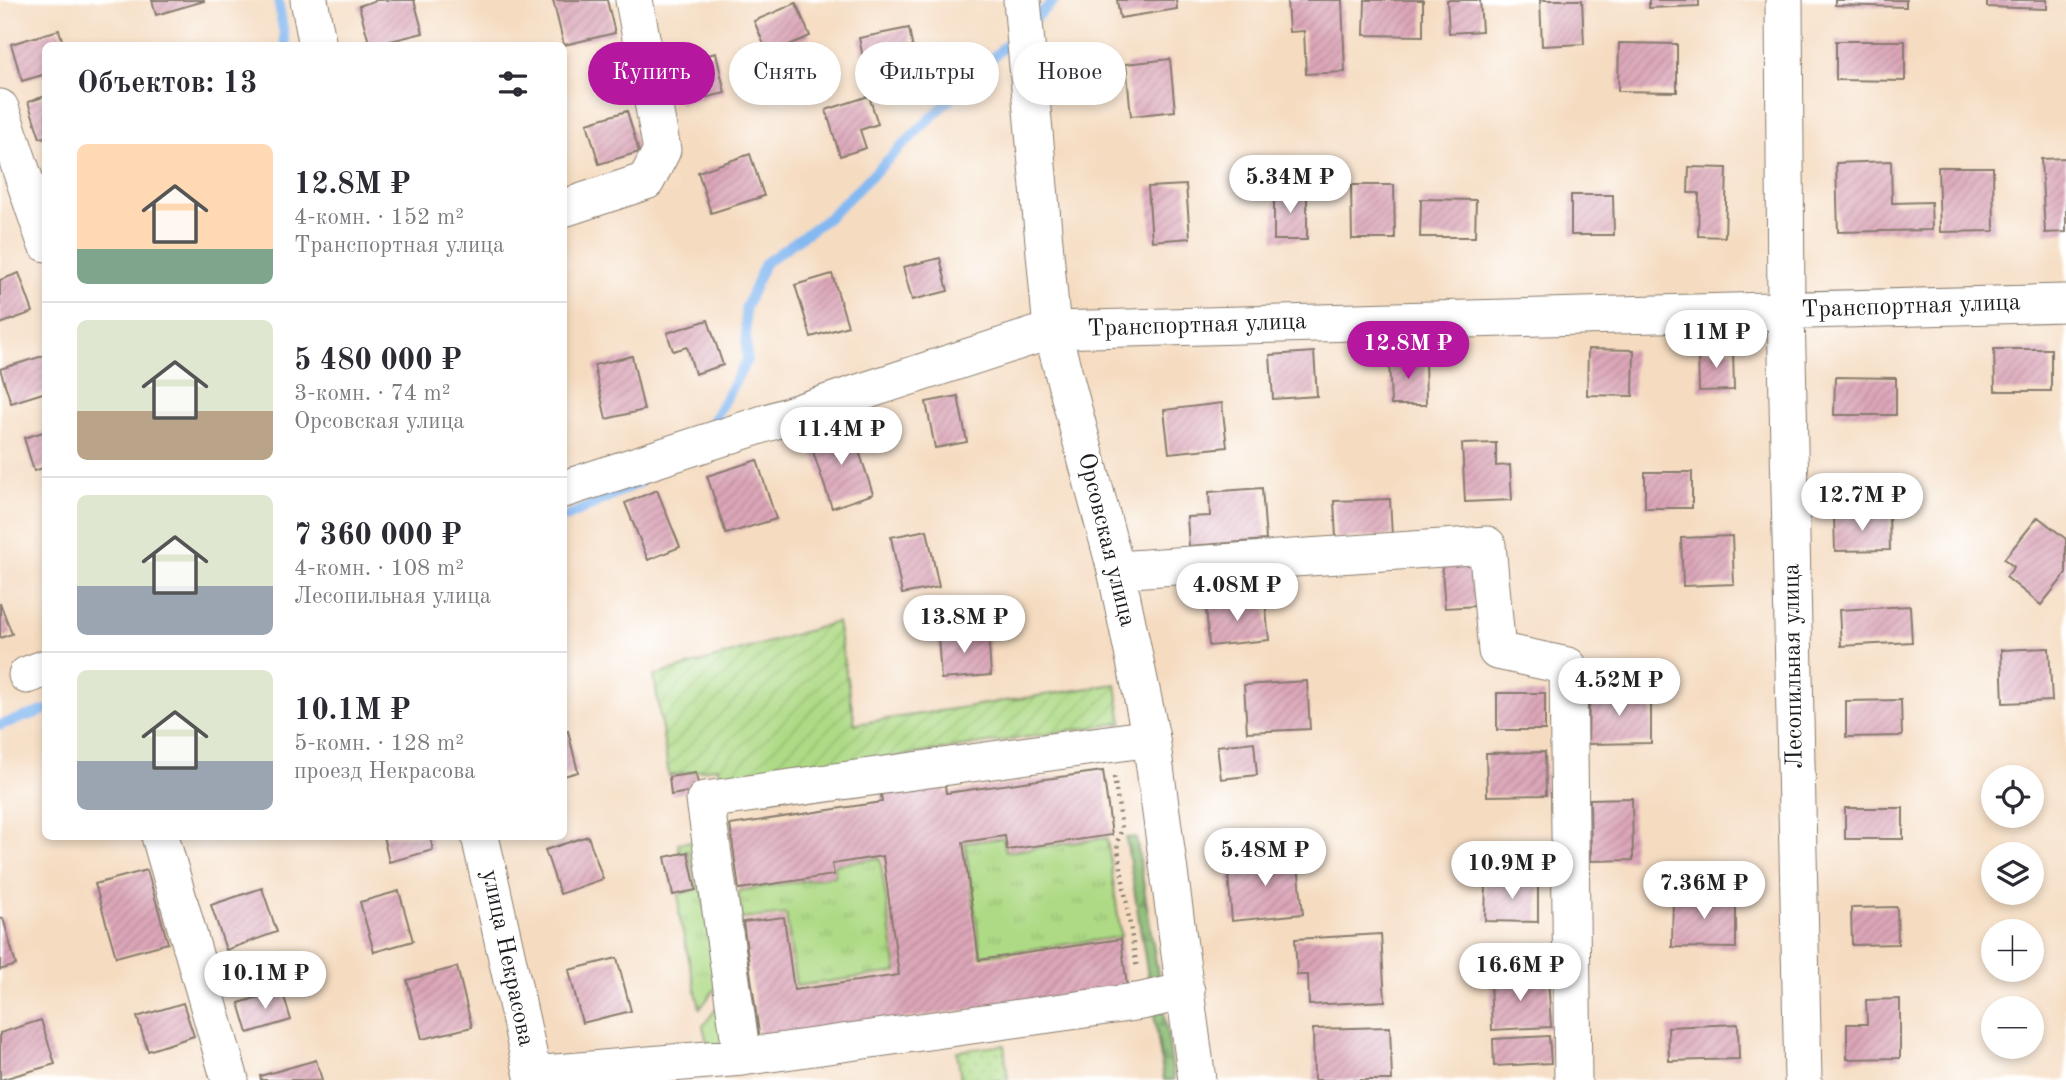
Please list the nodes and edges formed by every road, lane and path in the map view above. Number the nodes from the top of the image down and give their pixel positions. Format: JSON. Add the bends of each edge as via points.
{"nodes":[{"id":1,"x":309,"y":0,"type":"edge"},
{"id":2,"x":634,"y":0,"type":"edge"},
{"id":3,"x":1022,"y":0,"type":"edge"},
{"id":4,"x":1784,"y":0,"type":"edge"},
{"id":5,"x":317,"y":42,"type":"edge"},
{"id":6,"x":0,"y":108,"type":"edge"},
{"id":7,"x":567,"y":207,"type":"edge"},
{"id":8,"x":42,"y":231,"type":"edge"},
{"id":9,"x":2066,"y":303,"type":"edge"},
{"id":10,"x":1786,"y":310,"type":"junction"},
{"id":11,"x":1052,"y":330,"type":"junction"},
{"id":12,"x":567,"y":488,"type":"edge"},
{"id":13,"x":1116,"y":570,"type":"junction"},
{"id":14,"x":1151,"y":738,"type":"junction"},
{"id":15,"x":1108,"y":743,"type":"junction"},
{"id":16,"x":161,"y":840,"type":"edge"},
{"id":17,"x":481,"y":840,"type":"edge"},
{"id":18,"x":1186,"y":991,"type":"junction"},
{"id":19,"x":1142,"y":1000,"type":"junction"},
{"id":20,"x":742,"y":1057,"type":"junction"},
{"id":21,"x":667,"y":1072,"type":"edge"},
{"id":22,"x":533,"y":1077,"type":"edge"},
{"id":23,"x":230,"y":1080,"type":"edge"},
{"id":24,"x":1197,"y":1080,"type":"edge"},
{"id":25,"x":1573,"y":1080,"type":"edge"},
{"id":26,"x":1803,"y":1080,"type":"edge"}],
"edges":[{"from":1,"to":5,"type":"street"},
{"from":2,"to":7,"type":"street","via":[[662,150],[646,181]]},
{"from":3,"to":11,"type":"street","name":"Орсовская улица"},
{"from":4,"to":10,"type":"street","name":"Лесопильная улица"},
{"from":6,"to":8,"type":"street"},
{"from":9,"to":10,"type":"street","name":"Транспортная улица"},
{"from":10,"to":11,"type":"street","name":"Транспортная улица"},
{"from":10,"to":26,"type":"street","name":"Лесопильная улица"},
{"from":11,"to":12,"type":"street","name":"Транспортная улица"},
{"from":11,"to":13,"type":"street","name":"Орсовская улица"},
{"from":13,"to":14,"type":"street","name":"Орсовская улица"},
{"from":13,"to":25,"type":"street","via":[[1487,545],[1497,651],[1568,666]]},
{"from":14,"to":15,"type":"street"},
{"from":14,"to":18,"type":"street","name":"Орсовская улица"},
{"from":15,"to":19,"type":"path","via":[[1122,828],[1117,842]]},
{"from":15,"to":20,"type":"street","via":[[705,800]]},
{"from":16,"to":23,"type":"street"},
{"from":17,"to":22,"type":"street","name":"улица Некрасова"},
{"from":18,"to":19,"type":"street"},
{"from":18,"to":24,"type":"street","name":"Орсовская улица"},
{"from":19,"to":20,"type":"street","via":[[940,1040]]},
{"from":20,"to":21,"type":"street"},
{"from":21,"to":22,"type":"street"}]}
